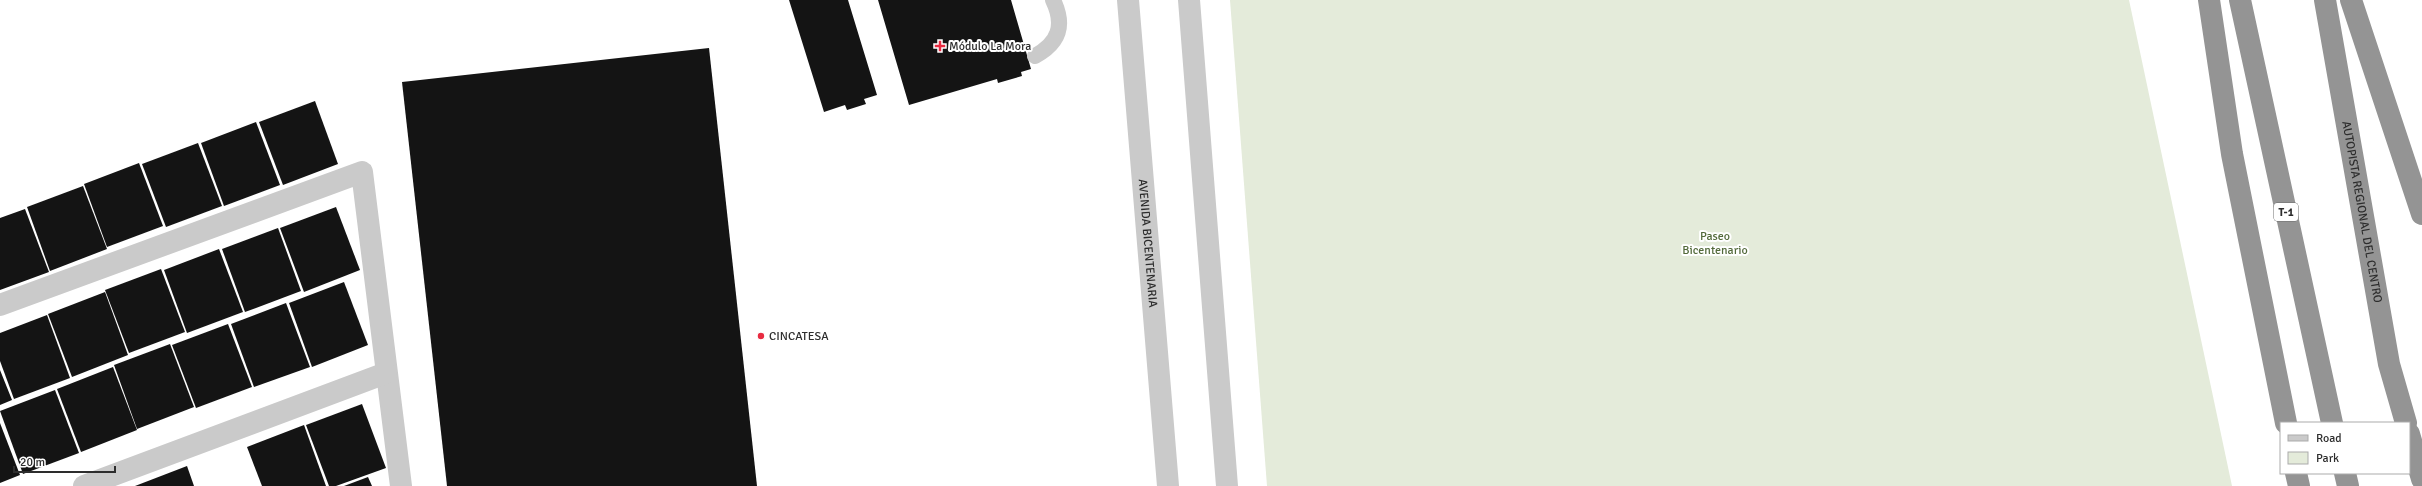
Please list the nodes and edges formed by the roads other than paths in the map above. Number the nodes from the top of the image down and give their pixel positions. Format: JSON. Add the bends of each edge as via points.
{"nodes":[{"id":1,"x":1053,"y":0,"type":"edge"},
{"id":2,"x":1128,"y":0,"type":"edge"},
{"id":3,"x":1189,"y":0,"type":"edge"},
{"id":4,"x":2209,"y":0,"type":"edge"},
{"id":5,"x":2240,"y":0,"type":"edge"},
{"id":6,"x":2325,"y":0,"type":"edge"},
{"id":7,"x":2351,"y":0,"type":"edge"},
{"id":8,"x":1035,"y":56,"type":"dead end"},
{"id":9,"x":2422,"y":214,"type":"edge"},
{"id":10,"x":0,"y":305,"type":"edge"},
{"id":11,"x":386,"y":373,"type":"junction"},
{"id":12,"x":2286,"y":422,"type":"edge"},
{"id":13,"x":2332,"y":422,"type":"edge"},
{"id":14,"x":2406,"y":422,"type":"edge"},
{"id":15,"x":2410,"y":437,"type":"edge"},
{"id":16,"x":2296,"y":474,"type":"edge"},
{"id":17,"x":2345,"y":474,"type":"edge"},
{"id":18,"x":2422,"y":479,"type":"edge"},
{"id":19,"x":84,"y":486,"type":"edge"},
{"id":20,"x":401,"y":486,"type":"edge"},
{"id":21,"x":1168,"y":486,"type":"edge"},
{"id":22,"x":1228,"y":486,"type":"edge"},
{"id":23,"x":2299,"y":486,"type":"edge"},
{"id":24,"x":2348,"y":486,"type":"edge"}],
"edges":[{"from":1,"to":8,"type":"lane","via":[[1058,16],[1057,35],[1048,49]]},
{"from":2,"to":21,"type":"street","name":"AVENIDA BICENTENARIA"},
{"from":3,"to":22,"type":"street"},
{"from":4,"to":12,"type":"highway","via":[[2232,154]]},
{"from":5,"to":13,"type":"highway","number":"T-1"},
{"from":6,"to":14,"type":"highway","name":"AUTOPISTA REGIONAL DEL CENTRO","via":[[2389,364]]},
{"from":7,"to":9,"type":"highway"},
{"from":10,"to":11,"type":"street","via":[[362,172]]},
{"from":11,"to":19,"type":"street"},
{"from":11,"to":20,"type":"street"},
{"from":15,"to":18,"type":"highway"},
{"from":16,"to":23,"type":"highway"},
{"from":17,"to":24,"type":"highway"}]}
